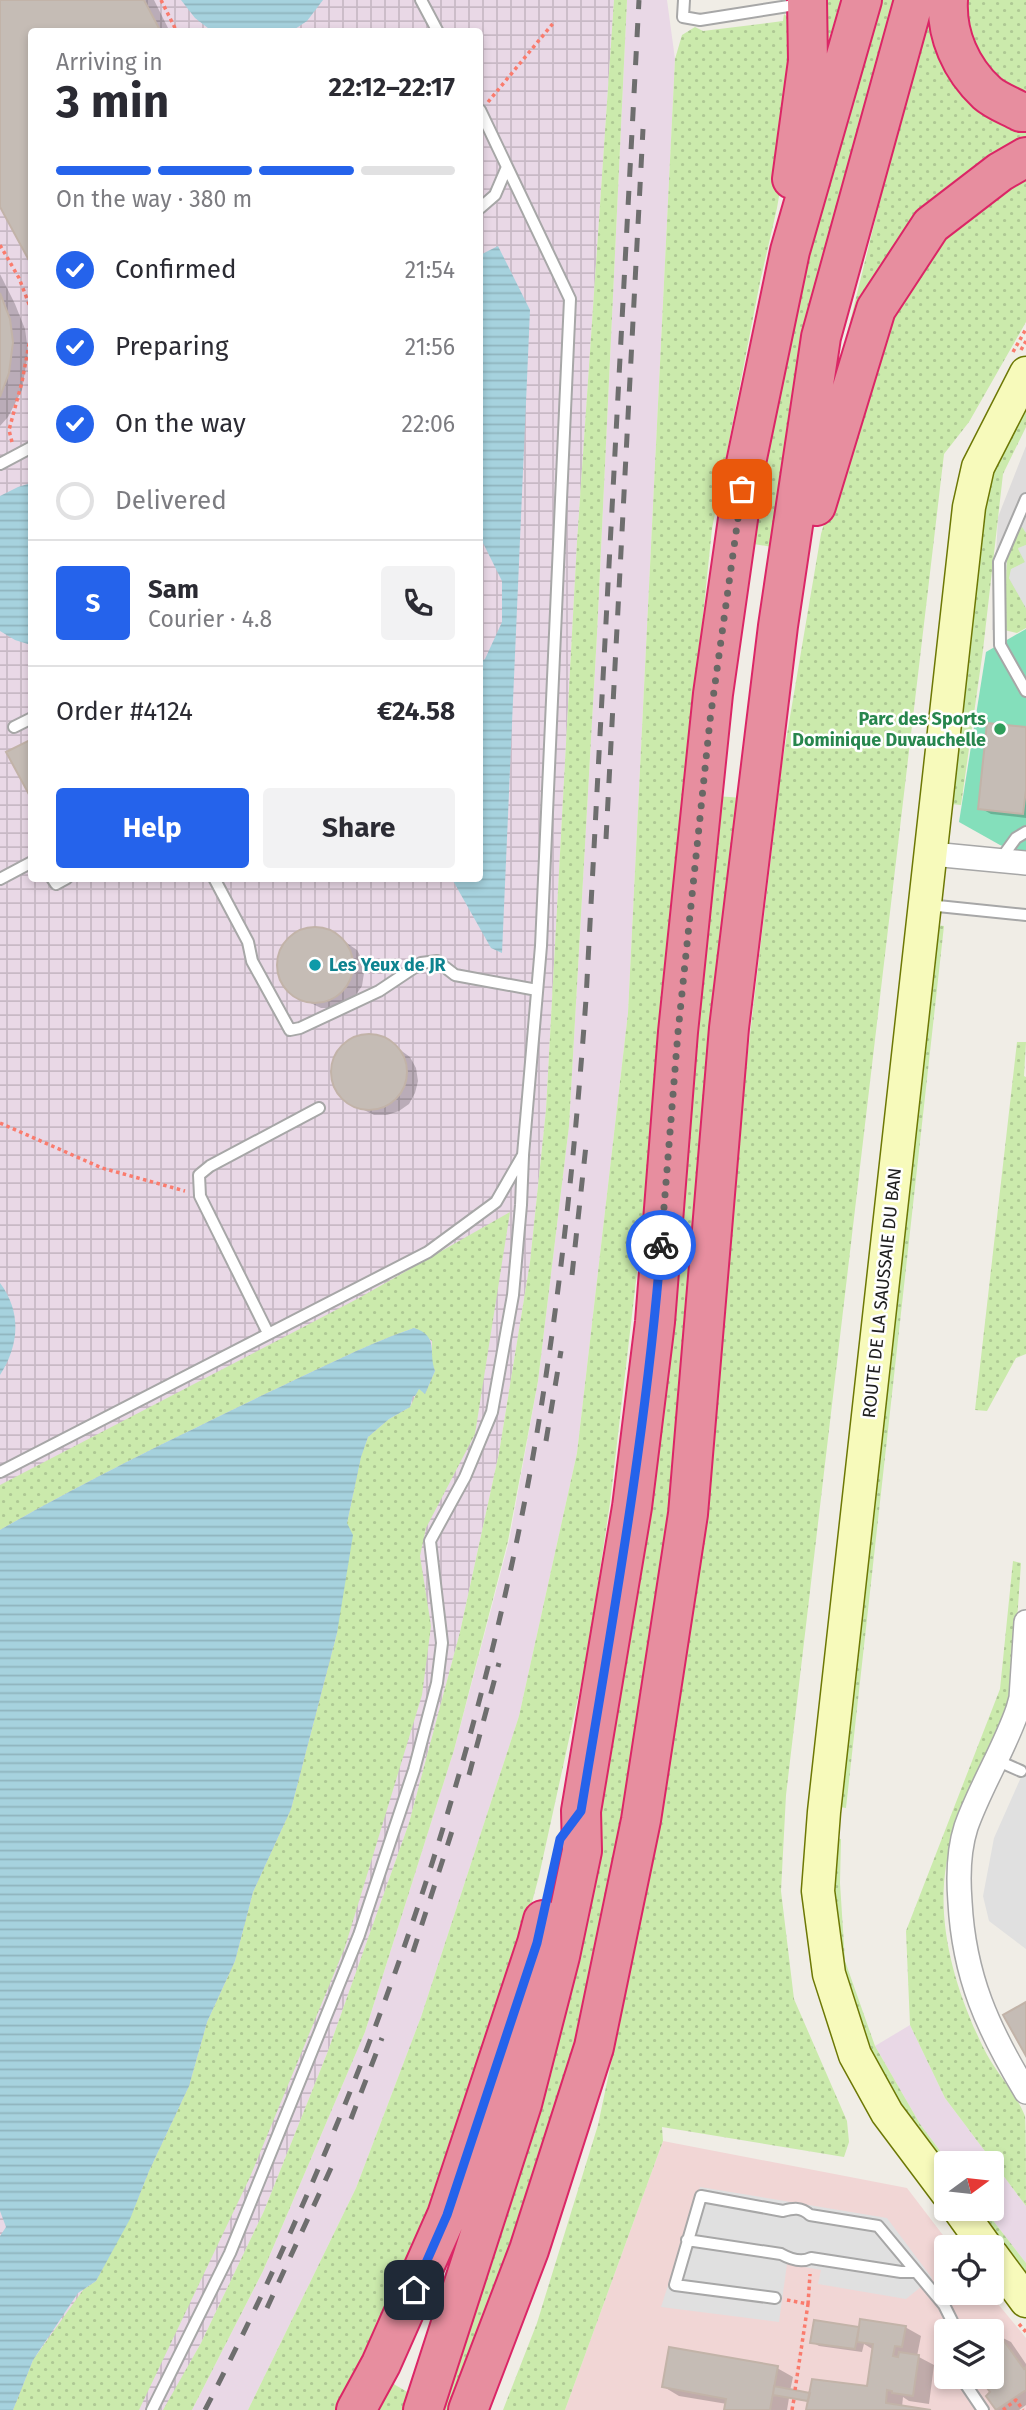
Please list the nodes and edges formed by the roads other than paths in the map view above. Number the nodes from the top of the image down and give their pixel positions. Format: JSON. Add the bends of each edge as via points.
{"nodes":[{"id":1,"x":421,"y":0,"type":"edge"},
{"id":2,"x":684,"y":0,"type":"edge"},
{"id":3,"x":862,"y":0,"type":"edge"},
{"id":4,"x":914,"y":0,"type":"edge"},
{"id":5,"x":948,"y":0,"type":"edge"},
{"id":6,"x":807,"y":2,"type":"edge"},
{"id":7,"x":436,"y":28,"type":"edge"},
{"id":8,"x":1026,"y":112,"type":"edge"},
{"id":9,"x":483,"y":117,"type":"edge"},
{"id":10,"x":1026,"y":157,"type":"edge"},
{"id":11,"x":507,"y":167,"type":"junction"},
{"id":12,"x":483,"y":205,"type":"edge"},
{"id":13,"x":790,"y":251,"type":"junction"},
{"id":14,"x":1026,"y":373,"type":"edge"},
{"id":15,"x":28,"y":449,"type":"edge"},
{"id":16,"x":0,"y":464,"type":"edge"},
{"id":17,"x":1026,"y":499,"type":"edge"},
{"id":18,"x":778,"y":626,"type":"junction"},
{"id":19,"x":1026,"y":691,"type":"edge"},
{"id":20,"x":28,"y":720,"type":"edge"},
{"id":21,"x":14,"y":727,"type":"dead end"},
{"id":22,"x":1026,"y":832,"type":"edge"},
{"id":23,"x":932,"y":854,"type":"junction"},
{"id":24,"x":1000,"y":860,"type":"junction"},
{"id":25,"x":1026,"y":863,"type":"edge"},
{"id":26,"x":28,"y":864,"type":"edge"},
{"id":27,"x":0,"y":879,"type":"edge"},
{"id":28,"x":216,"y":882,"type":"edge"},
{"id":29,"x":926,"y":905,"type":"junction"},
{"id":30,"x":1026,"y":915,"type":"edge"},
{"id":31,"x":537,"y":990,"type":"junction"},
{"id":32,"x":319,"y":1108,"type":"dead end"},
{"id":33,"x":523,"y":1155,"type":"junction"},
{"id":34,"x":268,"y":1333,"type":"junction"},
{"id":35,"x":0,"y":1472,"type":"edge"},
{"id":36,"x":1026,"y":1622,"type":"edge"},
{"id":37,"x":1022,"y":1711,"type":"edge"},
{"id":38,"x":996,"y":1760,"type":"junction"},
{"id":39,"x":1021,"y":1771,"type":"dead end"},
{"id":40,"x":581,"y":1811,"type":"junction"},
{"id":41,"x":1026,"y":2092,"type":"edge"},
{"id":42,"x":934,"y":2176,"type":"edge"},
{"id":43,"x":687,"y":2240,"type":"junction"},
{"id":44,"x":1004,"y":2271,"type":"edge"},
{"id":45,"x":915,"y":2272,"type":"junction"},
{"id":46,"x":775,"y":2298,"type":"road end"},
{"id":47,"x":1026,"y":2301,"type":"edge"},
{"id":48,"x":951,"y":2319,"type":"edge"},
{"id":49,"x":969,"y":2389,"type":"edge"},
{"id":50,"x":152,"y":2410,"type":"edge"},
{"id":51,"x":356,"y":2410,"type":"edge"},
{"id":52,"x":423,"y":2410,"type":"edge"},
{"id":53,"x":468,"y":2410,"type":"edge"},
{"id":54,"x":984,"y":2410,"type":"edge"}],
"edges":[{"from":1,"to":7,"type":"lane"},
{"from":2,"to":6,"type":"lane","via":[[683,16],[700,20]]},
{"from":3,"to":13,"type":"highway"},
{"from":4,"to":18,"type":"highway","via":[[821,337]]},
{"from":5,"to":8,"type":"highway","via":[[947,20],[961,62],[988,94]]},
{"from":6,"to":13,"type":"highway","via":[[808,61],[788,214]]},
{"from":9,"to":11,"type":"lane"},
{"from":10,"to":18,"type":"highway","via":[[931,225],[876,309],[816,505],[793,603]]},
{"from":11,"to":12,"type":"lane","via":[[495,195]]},
{"from":11,"to":31,"type":"lane","via":[[570,299]]},
{"from":13,"to":40,"type":"highway","via":[[746,463],[713,694],[678,1032],[655,1322],[632,1507]]},
{"from":14,"to":23,"type":"main road","name":"ROUTE DE LA SAUSSAIE DU BAN","via":[[978,467],[969,507]]},
{"from":15,"to":16,"type":"lane"},
{"from":17,"to":19,"type":"lane","via":[[999,562],[1000,645]]},
{"from":18,"to":53,"type":"highway","via":[[729,1028],[688,1514],[641,1820],[594,2047],[528,2250]]},
{"from":20,"to":21,"type":"lane"},
{"from":22,"to":24,"type":"lane"},
{"from":23,"to":24,"type":"street"},
{"from":23,"to":29,"type":"main road","name":"ROUTE DE LA SAUSSAIE DU BAN"},
{"from":24,"to":25,"type":"street"},
{"from":26,"to":27,"type":"lane"},
{"from":28,"to":31,"type":"lane","via":[[290,1030],[379,991],[421,963],[437,961],[455,975]]},
{"from":29,"to":30,"type":"lane"},
{"from":29,"to":42,"type":"main road","name":"ROUTE DE LA SAUSSAIE DU BAN","via":[[818,1891],[829,1974],[855,2054],[887,2113]]},
{"from":31,"to":33,"type":"lane"},
{"from":32,"to":34,"type":"lane","via":[[199,1175],[200,1196]]},
{"from":33,"to":34,"type":"lane","via":[[496,1202],[428,1252]]},
{"from":33,"to":50,"type":"lane","via":[[513,1295],[492,1412],[465,1477],[430,1541],[442,1643],[437,1683],[414,1770],[359,1935],[230,2253]]},
{"from":34,"to":35,"type":"lane"},
{"from":36,"to":37,"type":"street"},
{"from":37,"to":38,"type":"street"},
{"from":38,"to":39,"type":"lane"},
{"from":38,"to":41,"type":"street","via":[[970,1817],[960,1853],[961,1923],[980,2005]]},
{"from":40,"to":51,"type":"highway","via":[[560,1839],[537,1943],[447,2215]]},
{"from":40,"to":52,"type":"highway","via":[[582,1851],[522,2104]]},
{"from":43,"to":45,"type":"lane","via":[[805,2261],[811,2258]]},
{"from":43,"to":45,"type":"lane","via":[[701,2196],[783,2211],[794,2208],[878,2226]]},
{"from":43,"to":46,"type":"lane","via":[[675,2285]]},
{"from":44,"to":47,"type":"main road"},
{"from":45,"to":48,"type":"lane"},
{"from":49,"to":54,"type":"lane"}]}
